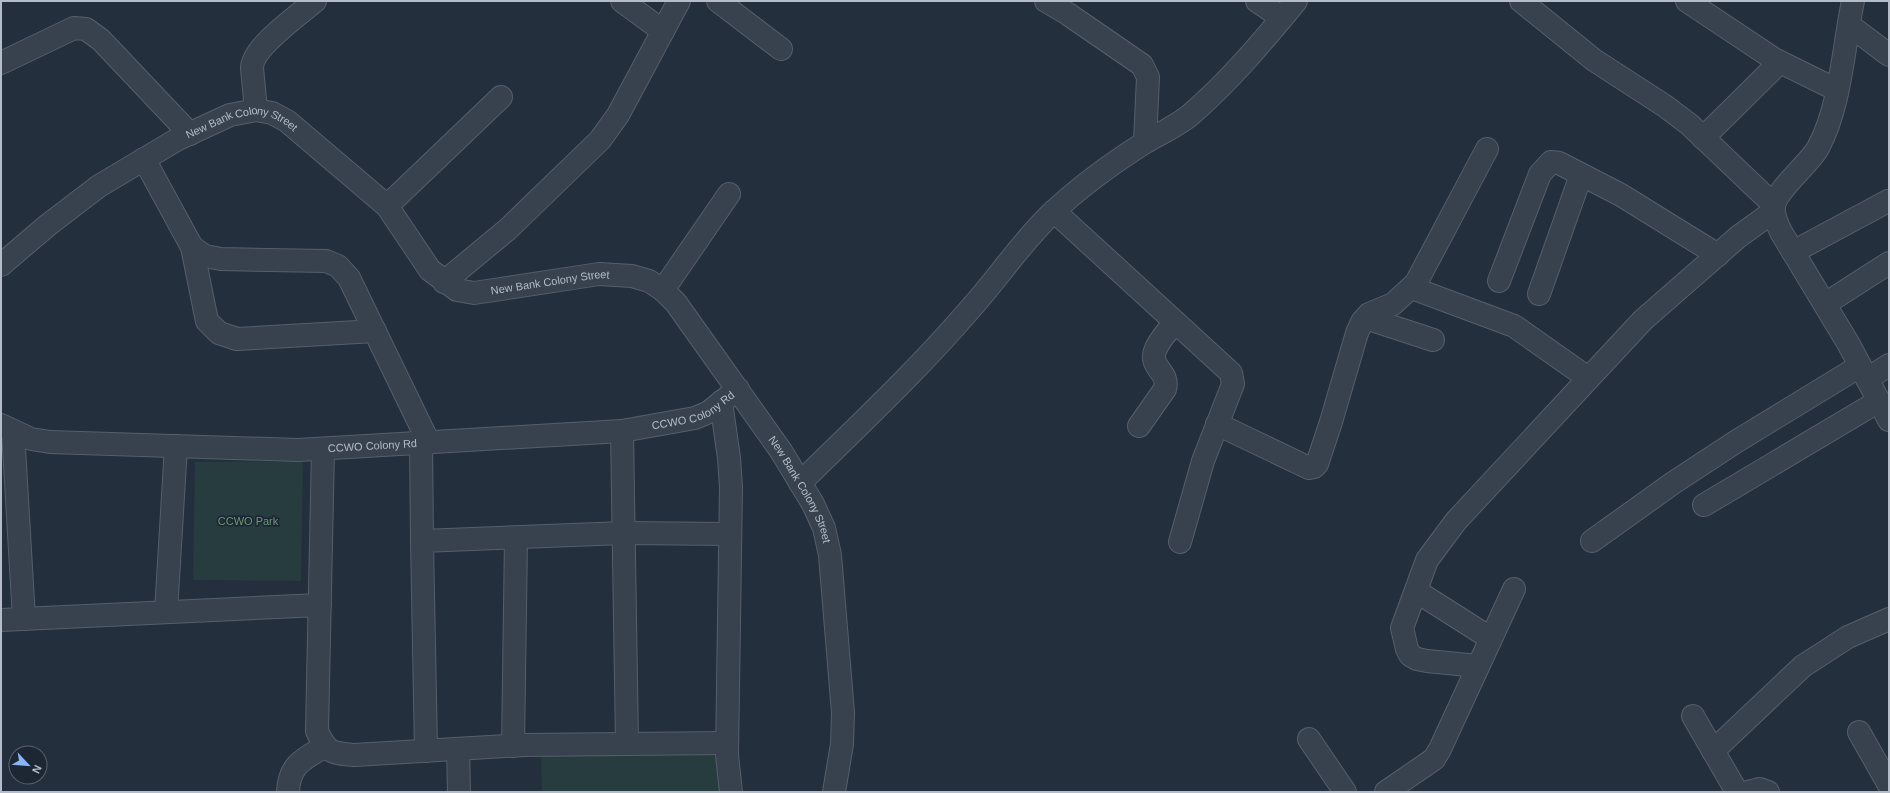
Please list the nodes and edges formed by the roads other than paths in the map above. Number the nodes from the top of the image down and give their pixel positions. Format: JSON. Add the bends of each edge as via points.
{"nodes":[{"id":1,"x":315,"y":1,"type":"edge"},
{"id":2,"x":622,"y":1,"type":"edge"},
{"id":3,"x":679,"y":1,"type":"edge"},
{"id":4,"x":718,"y":1,"type":"edge"},
{"id":5,"x":1046,"y":1,"type":"edge"},
{"id":6,"x":1257,"y":1,"type":"edge"},
{"id":7,"x":1296,"y":1,"type":"edge"},
{"id":8,"x":1521,"y":1,"type":"edge"},
{"id":9,"x":1688,"y":1,"type":"edge"},
{"id":10,"x":1853,"y":1,"type":"edge"},
{"id":11,"x":1282,"y":18,"type":"junction"},
{"id":12,"x":1849,"y":26,"type":"junction"},
{"id":13,"x":663,"y":31,"type":"junction"},
{"id":14,"x":781,"y":48,"type":"dead end"},
{"id":15,"x":1889,"y":55,"type":"edge"},
{"id":16,"x":1780,"y":62,"type":"junction"},
{"id":17,"x":1,"y":63,"type":"edge"},
{"id":18,"x":1837,"y":90,"type":"junction"},
{"id":19,"x":501,"y":97,"type":"dead end"},
{"id":20,"x":256,"y":110,"type":"junction"},
{"id":21,"x":190,"y":134,"type":"junction"},
{"id":22,"x":1703,"y":138,"type":"junction"},
{"id":23,"x":1146,"y":142,"type":"junction"},
{"id":24,"x":1487,"y":150,"type":"dead end"},
{"id":25,"x":144,"y":160,"type":"junction"},
{"id":26,"x":1581,"y":174,"type":"junction"},
{"id":27,"x":729,"y":194,"type":"dead end"},
{"id":28,"x":1888,"y":201,"type":"dead end"},
{"id":29,"x":387,"y":206,"type":"junction"},
{"id":30,"x":1774,"y":208,"type":"junction"},
{"id":31,"x":1054,"y":211,"type":"junction"},
{"id":32,"x":192,"y":247,"type":"junction"},
{"id":33,"x":1793,"y":252,"type":"junction"},
{"id":34,"x":1718,"y":255,"type":"junction"},
{"id":35,"x":1889,"y":263,"type":"edge"},
{"id":36,"x":1,"y":265,"type":"edge"},
{"id":37,"x":1499,"y":281,"type":"dead end"},
{"id":38,"x":444,"y":282,"type":"junction"},
{"id":39,"x":1412,"y":288,"type":"junction"},
{"id":40,"x":663,"y":290,"type":"junction"},
{"id":41,"x":1539,"y":294,"type":"dead end"},
{"id":42,"x":1824,"y":304,"type":"junction"},
{"id":43,"x":1366,"y":318,"type":"junction"},
{"id":44,"x":1174,"y":322,"type":"junction"},
{"id":45,"x":375,"y":331,"type":"junction"},
{"id":46,"x":1433,"y":340,"type":"dead end"},
{"id":47,"x":1889,"y":365,"type":"edge"},
{"id":48,"x":1864,"y":372,"type":"junction"},
{"id":49,"x":1588,"y":378,"type":"junction"},
{"id":50,"x":738,"y":389,"type":"junction"},
{"id":51,"x":721,"y":402,"type":"junction"},
{"id":52,"x":1884,"y":411,"type":"edge"},
{"id":53,"x":1217,"y":424,"type":"junction"},
{"id":54,"x":1139,"y":426,"type":"dead end"},
{"id":55,"x":7,"y":428,"type":"edge"},
{"id":56,"x":622,"y":431,"type":"junction"},
{"id":57,"x":425,"y":443,"type":"junction"},
{"id":58,"x":176,"y":446,"type":"junction"},
{"id":59,"x":323,"y":449,"type":"junction"},
{"id":60,"x":800,"y":483,"type":"junction"},
{"id":61,"x":1704,"y":505,"type":"dead end"},
{"id":62,"x":10,"y":528,"type":"edge"},
{"id":63,"x":624,"y":533,"type":"junction"},
{"id":64,"x":729,"y":534,"type":"junction"},
{"id":65,"x":516,"y":538,"type":"junction"},
{"id":66,"x":1592,"y":541,"type":"dead end"},
{"id":67,"x":422,"y":542,"type":"junction"},
{"id":68,"x":1180,"y":542,"type":"dead end"},
{"id":69,"x":1514,"y":589,"type":"dead end"},
{"id":70,"x":1416,"y":591,"type":"junction"},
{"id":71,"x":320,"y":604,"type":"junction"},
{"id":72,"x":166,"y":612,"type":"junction"},
{"id":73,"x":24,"y":619,"type":"junction"},
{"id":74,"x":1889,"y":619,"type":"edge"},
{"id":75,"x":1,"y":620,"type":"edge"},
{"id":76,"x":1490,"y":638,"type":"junction"},
{"id":77,"x":1478,"y":666,"type":"junction"},
{"id":78,"x":1693,"y":716,"type":"dead end"},
{"id":79,"x":1860,"y":732,"type":"dead end"},
{"id":80,"x":1309,"y":739,"type":"dead end"},
{"id":81,"x":727,"y":742,"type":"junction"},
{"id":82,"x":627,"y":744,"type":"junction"},
{"id":83,"x":513,"y":746,"type":"junction"},
{"id":84,"x":324,"y":747,"type":"junction"},
{"id":85,"x":458,"y":749,"type":"junction"},
{"id":86,"x":426,"y":751,"type":"junction"},
{"id":87,"x":1713,"y":751,"type":"junction"},
{"id":88,"x":1889,"y":785,"type":"edge"},
{"id":89,"x":288,"y":792,"type":"edge"},
{"id":90,"x":459,"y":792,"type":"edge"},
{"id":91,"x":731,"y":792,"type":"edge"},
{"id":92,"x":834,"y":792,"type":"edge"},
{"id":93,"x":1345,"y":792,"type":"edge"},
{"id":94,"x":1386,"y":792,"type":"edge"},
{"id":95,"x":1737,"y":792,"type":"edge"},
{"id":96,"x":1748,"y":792,"type":"edge"},
{"id":97,"x":1768,"y":792,"type":"edge"}],
"edges":[{"from":1,"to":20,"type":"street","via":[[263,46],[255,57],[252,68]]},
{"from":2,"to":13,"type":"street"},
{"from":3,"to":13,"type":"street"},
{"from":4,"to":14,"type":"street"},
{"from":5,"to":23,"type":"street","via":[[1142,64],[1148,77]]},
{"from":6,"to":11,"type":"street"},
{"from":7,"to":11,"type":"street"},
{"from":8,"to":22,"type":"street","via":[[1594,60],[1666,106]]},
{"from":9,"to":16,"type":"street"},
{"from":10,"to":12,"type":"street"},
{"from":11,"to":23,"type":"street","via":[[1240,68],[1189,116]]},
{"from":12,"to":15,"type":"street"},
{"from":12,"to":18,"type":"street"},
{"from":13,"to":38,"type":"street","via":[[618,115],[600,140],[508,229]]},
{"from":16,"to":18,"type":"street"},
{"from":16,"to":22,"type":"street"},
{"from":17,"to":21,"type":"street","via":[[74,28],[86,29],[101,40]]},
{"from":18,"to":30,"type":"street","via":[[1830,121],[1815,154],[1779,195]]},
{"from":19,"to":29,"type":"street"},
{"from":20,"to":21,"type":"street","name":"New Bank Colony Street","via":[[230,115]]},
{"from":20,"to":29,"type":"street","name":"New Bank Colony Street","via":[[272,113],[287,121]]},
{"from":21,"to":25,"type":"street","name":"New Bank Colony Street"},
{"from":22,"to":30,"type":"street"},
{"from":23,"to":31,"type":"street"},
{"from":24,"to":39,"type":"street","via":[[1432,256]]},
{"from":25,"to":32,"type":"street"},
{"from":25,"to":36,"type":"street","name":"New Bank Colony Street","via":[[99,186]]},
{"from":26,"to":34,"type":"street","via":[[1621,195]]},
{"from":26,"to":37,"type":"street","via":[[1559,163],[1551,162],[1545,167],[1540,174]]},
{"from":26,"to":41,"type":"street"},
{"from":27,"to":40,"type":"street"},
{"from":28,"to":33,"type":"street"},
{"from":29,"to":38,"type":"street","name":"New Bank Colony Street","via":[[430,270]]},
{"from":30,"to":33,"type":"street","via":[[1781,232]]},
{"from":30,"to":34,"type":"street"},
{"from":31,"to":44,"type":"street"},
{"from":31,"to":60,"type":"street","via":[[1030,236],[971,309],[882,403]]},
{"from":32,"to":45,"type":"street","via":[[205,256],[221,259],[326,262],[338,266],[349,278]]},
{"from":32,"to":45,"type":"street","via":[[207,321],[220,333],[237,339]]},
{"from":33,"to":42,"type":"street"},
{"from":34,"to":49,"type":"street","via":[[1644,320]]},
{"from":35,"to":42,"type":"street"},
{"from":38,"to":40,"type":"street","name":"New Bank Colony Street","via":[[457,290],[474,293],[599,274],[632,276],[648,281]]},
{"from":39,"to":43,"type":"street","via":[[1393,304]]},
{"from":39,"to":49,"type":"street","via":[[1514,326]]},
{"from":40,"to":50,"type":"street","name":"New Bank Colony Street","via":[[676,303]]},
{"from":42,"to":48,"type":"street"},
{"from":43,"to":46,"type":"street"},
{"from":43,"to":53,"type":"street","via":[[1357,333],[1331,422],[1314,468],[1302,465]]},
{"from":44,"to":53,"type":"street","via":[[1231,373],[1233,384]]},
{"from":44,"to":54,"type":"street","via":[[1155,350],[1154,357],[1155,364],[1165,377],[1165,389]]},
{"from":45,"to":57,"type":"street"},
{"from":47,"to":48,"type":"street"},
{"from":48,"to":52,"type":"street"},
{"from":48,"to":66,"type":"street","via":[[1737,441]]},
{"from":49,"to":70,"type":"street","via":[[1456,521],[1427,560]]},
{"from":50,"to":51,"type":"street","name":"CCWO Colony Rd"},
{"from":50,"to":60,"type":"street","name":"New Bank Colony Street"},
{"from":51,"to":56,"type":"street","name":"CCWO Colony Rd","via":[[709,412],[695,418]]},
{"from":51,"to":64,"type":"street","via":[[730,480]]},
{"from":52,"to":61,"type":"street"},
{"from":53,"to":68,"type":"street","via":[[1203,461]]},
{"from":55,"to":58,"type":"street","name":"CCWO Colony Rd","via":[[31,439],[50,442]]},
{"from":55,"to":62,"type":"street"},
{"from":56,"to":57,"type":"street","name":"CCWO Colony Rd"},
{"from":56,"to":63,"type":"street"},
{"from":57,"to":59,"type":"street","name":"CCWO Colony Rd"},
{"from":57,"to":67,"type":"street"},
{"from":58,"to":59,"type":"street","name":"CCWO Colony Rd"},
{"from":58,"to":72,"type":"street"},
{"from":59,"to":71,"type":"street"},
{"from":60,"to":92,"type":"street","name":"New Bank Colony Street","via":[[824,528],[830,555],[843,713],[842,744]]},
{"from":62,"to":73,"type":"street"},
{"from":63,"to":64,"type":"street"},
{"from":63,"to":65,"type":"street"},
{"from":63,"to":82,"type":"street"},
{"from":64,"to":81,"type":"street"},
{"from":65,"to":67,"type":"street"},
{"from":65,"to":83,"type":"street"},
{"from":67,"to":86,"type":"street"},
{"from":69,"to":76,"type":"street"},
{"from":70,"to":76,"type":"street"},
{"from":70,"to":77,"type":"street","via":[[1402,628],[1410,655],[1436,663]]},
{"from":71,"to":72,"type":"street"},
{"from":71,"to":84,"type":"street","via":[[317,731]]},
{"from":72,"to":73,"type":"street"},
{"from":73,"to":75,"type":"street"},
{"from":74,"to":87,"type":"street","via":[[1848,637],[1803,666]]},
{"from":76,"to":77,"type":"street"},
{"from":77,"to":94,"type":"street","via":[[1434,758]]},
{"from":78,"to":87,"type":"street"},
{"from":79,"to":88,"type":"street"},
{"from":80,"to":93,"type":"street"},
{"from":81,"to":82,"type":"street"},
{"from":81,"to":91,"type":"street"},
{"from":82,"to":83,"type":"street"},
{"from":83,"to":85,"type":"street"},
{"from":84,"to":86,"type":"street","via":[[338,754],[354,755]]},
{"from":84,"to":89,"type":"street","via":[[301,760],[291,773]]},
{"from":85,"to":86,"type":"street"},
{"from":85,"to":90,"type":"street"},
{"from":87,"to":95,"type":"street"},
{"from":96,"to":97,"type":"street","via":[[1760,788]]}]}
